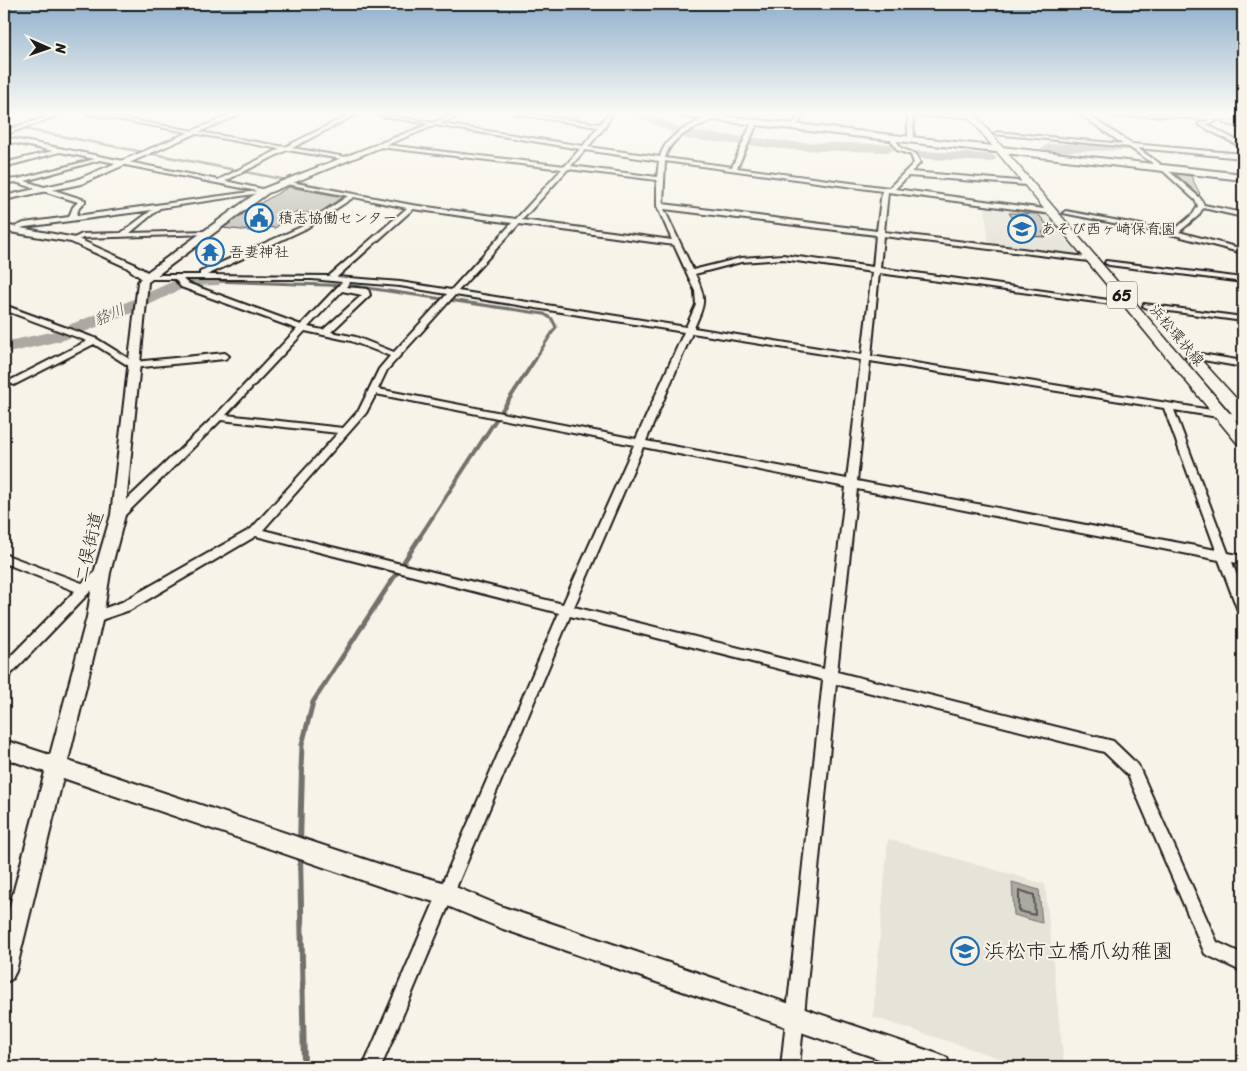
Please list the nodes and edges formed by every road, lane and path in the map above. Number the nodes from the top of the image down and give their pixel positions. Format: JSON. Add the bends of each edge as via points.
{"nodes":[{"id":1,"x":82,"y":164,"type":"edge"},
{"id":2,"x":121,"y":164,"type":"edge"},
{"id":3,"x":128,"y":164,"type":"edge"},
{"id":4,"x":253,"y":164,"type":"edge"},
{"id":5,"x":333,"y":164,"type":"edge"},
{"id":6,"x":539,"y":164,"type":"edge"},
{"id":7,"x":567,"y":164,"type":"edge"},
{"id":8,"x":662,"y":164,"type":"edge"},
{"id":9,"x":711,"y":164,"type":"edge"},
{"id":10,"x":736,"y":164,"type":"edge"},
{"id":11,"x":916,"y":164,"type":"edge"},
{"id":12,"x":1014,"y":164,"type":"edge"},
{"id":13,"x":1017,"y":164,"type":"edge"},
{"id":14,"x":1141,"y":164,"type":"edge"},
{"id":15,"x":1157,"y":164,"type":"edge"},
{"id":16,"x":1160,"y":166,"type":"junction"},
{"id":17,"x":564,"y":167,"type":"junction"},
{"id":18,"x":735,"y":167,"type":"junction"},
{"id":19,"x":909,"y":174,"type":"junction"},
{"id":20,"x":1243,"y":175,"type":"edge"},
{"id":21,"x":661,"y":179,"type":"junction"},
{"id":22,"x":18,"y":181,"type":"junction"},
{"id":23,"x":290,"y":181,"type":"junction"},
{"id":24,"x":4,"y":182,"type":"edge"},
{"id":25,"x":219,"y":182,"type":"junction"},
{"id":26,"x":1027,"y":183,"type":"junction"},
{"id":27,"x":47,"y":190,"type":"junction"},
{"id":28,"x":888,"y":190,"type":"junction"},
{"id":29,"x":263,"y":192,"type":"junction"},
{"id":30,"x":352,"y":196,"type":"junction"},
{"id":31,"x":4,"y":198,"type":"edge"},
{"id":32,"x":660,"y":206,"type":"junction"},
{"id":33,"x":1201,"y":206,"type":"junction"},
{"id":34,"x":412,"y":207,"type":"junction"},
{"id":35,"x":158,"y":208,"type":"junction"},
{"id":36,"x":1059,"y":212,"type":"junction"},
{"id":37,"x":1243,"y":215,"type":"edge"},
{"id":38,"x":72,"y":219,"type":"junction"},
{"id":39,"x":516,"y":221,"type":"junction"},
{"id":40,"x":4,"y":228,"type":"edge"},
{"id":41,"x":14,"y":229,"type":"junction"},
{"id":42,"x":1174,"y":232,"type":"junction"},
{"id":43,"x":206,"y":233,"type":"junction"},
{"id":44,"x":881,"y":234,"type":"junction"},
{"id":45,"x":123,"y":235,"type":"junction"},
{"id":46,"x":73,"y":240,"type":"junction"},
{"id":47,"x":676,"y":243,"type":"junction"},
{"id":48,"x":1243,"y":251,"type":"edge"},
{"id":49,"x":1094,"y":260,"type":"junction"},
{"id":50,"x":1109,"y":263,"type":"junction"},
{"id":51,"x":875,"y":270,"type":"junction"},
{"id":52,"x":692,"y":273,"type":"junction"},
{"id":53,"x":199,"y":276,"type":"junction"},
{"id":54,"x":147,"y":277,"type":"junction"},
{"id":55,"x":331,"y":278,"type":"junction"},
{"id":56,"x":180,"y":280,"type":"junction"},
{"id":57,"x":1243,"y":280,"type":"edge"},
{"id":58,"x":345,"y":285,"type":"junction"},
{"id":59,"x":447,"y":297,"type":"junction"},
{"id":60,"x":1130,"y":305,"type":"junction"},
{"id":61,"x":1147,"y":306,"type":"junction"},
{"id":62,"x":4,"y":308,"type":"edge"},
{"id":63,"x":1243,"y":319,"type":"edge"},
{"id":64,"x":302,"y":328,"type":"junction"},
{"id":65,"x":688,"y":331,"type":"junction"},
{"id":66,"x":325,"y":333,"type":"junction"},
{"id":67,"x":94,"y":341,"type":"junction"},
{"id":68,"x":394,"y":355,"type":"junction"},
{"id":69,"x":1189,"y":355,"type":"junction"},
{"id":70,"x":225,"y":356,"type":"dead end"},
{"id":71,"x":867,"y":360,"type":"junction"},
{"id":72,"x":1243,"y":364,"type":"edge"},
{"id":73,"x":132,"y":365,"type":"junction"},
{"id":74,"x":14,"y":382,"type":"dead end"},
{"id":75,"x":373,"y":391,"type":"junction"},
{"id":76,"x":1168,"y":406,"type":"junction"},
{"id":77,"x":1223,"y":414,"type":"junction"},
{"id":78,"x":220,"y":417,"type":"junction"},
{"id":79,"x":1243,"y":417,"type":"edge"},
{"id":80,"x":344,"y":431,"type":"junction"},
{"id":81,"x":1243,"y":440,"type":"edge"},
{"id":82,"x":640,"y":443,"type":"junction"},
{"id":83,"x":853,"y":485,"type":"junction"},
{"id":84,"x":118,"y":515,"type":"junction"},
{"id":85,"x":255,"y":532,"type":"junction"},
{"id":86,"x":1223,"y":556,"type":"junction"},
{"id":87,"x":4,"y":558,"type":"edge"},
{"id":88,"x":1243,"y":560,"type":"edge"},
{"id":89,"x":102,"y":573,"type":"junction"},
{"id":90,"x":84,"y":589,"type":"junction"},
{"id":91,"x":1243,"y":608,"type":"edge"},
{"id":92,"x":566,"y":611,"type":"junction"},
{"id":93,"x":95,"y":617,"type":"junction"},
{"id":94,"x":4,"y":672,"type":"edge"},
{"id":95,"x":830,"y":676,"type":"junction"},
{"id":96,"x":4,"y":748,"type":"edge"},
{"id":97,"x":56,"y":767,"type":"junction"},
{"id":98,"x":446,"y":894,"type":"junction"},
{"id":99,"x":1243,"y":963,"type":"edge"},
{"id":100,"x":4,"y":972,"type":"edge"},
{"id":101,"x":796,"y":1017,"type":"junction"},
{"id":102,"x":372,"y":1067,"type":"edge"},
{"id":103,"x":790,"y":1067,"type":"edge"},
{"id":104,"x":938,"y":1067,"type":"edge"}],
"edges":[{"from":1,"to":22,"type":"street"},
{"from":2,"to":27,"type":"street","via":[[78,182]]},
{"from":3,"to":25,"type":"street"},
{"from":4,"to":25,"type":"street"},
{"from":5,"to":23,"type":"street"},
{"from":6,"to":17,"type":"street"},
{"from":7,"to":17,"type":"street"},
{"from":8,"to":21,"type":"street"},
{"from":9,"to":18,"type":"street"},
{"from":10,"to":18,"type":"street"},
{"from":11,"to":19,"type":"street"},
{"from":12,"to":26,"type":"main road","name":"浜松環状線","number":"65"},
{"from":13,"to":36,"type":"main road","name":"浜松環状線","number":"65"},
{"from":14,"to":16,"type":"highway"},
{"from":15,"to":16,"type":"street"},
{"from":16,"to":20,"type":"highway"},
{"from":16,"to":33,"type":"street","via":[[1198,199]]},
{"from":17,"to":21,"type":"street"},
{"from":17,"to":39,"type":"street"},
{"from":18,"to":28,"type":"street"},
{"from":19,"to":26,"type":"street"},
{"from":19,"to":28,"type":"street"},
{"from":21,"to":32,"type":"street"},
{"from":22,"to":24,"type":"street"},
{"from":22,"to":27,"type":"street"},
{"from":23,"to":29,"type":"street"},
{"from":23,"to":30,"type":"street"},
{"from":25,"to":29,"type":"street"},
{"from":26,"to":36,"type":"main road","name":"浜松環状線","number":"65"},
{"from":27,"to":31,"type":"street"},
{"from":27,"to":38,"type":"street","via":[[83,201]]},
{"from":28,"to":36,"type":"street"},
{"from":28,"to":44,"type":"street"},
{"from":29,"to":35,"type":"street"},
{"from":29,"to":43,"type":"street"},
{"from":30,"to":34,"type":"street"},
{"from":30,"to":53,"type":"street","via":[[303,228]]},
{"from":32,"to":44,"type":"street"},
{"from":32,"to":47,"type":"street"},
{"from":33,"to":37,"type":"street"},
{"from":33,"to":42,"type":"street","via":[[1196,215]]},
{"from":34,"to":39,"type":"street"},
{"from":34,"to":55,"type":"street"},
{"from":35,"to":38,"type":"street"},
{"from":35,"to":45,"type":"street"},
{"from":36,"to":42,"type":"street"},
{"from":36,"to":49,"type":"main road","name":"浜松環状線","number":"65"},
{"from":36,"to":50,"type":"main road","name":"浜松環状線","number":"65"},
{"from":38,"to":41,"type":"street"},
{"from":39,"to":47,"type":"street"},
{"from":39,"to":59,"type":"street"},
{"from":40,"to":41,"type":"street"},
{"from":41,"to":46,"type":"street"},
{"from":42,"to":48,"type":"street"},
{"from":43,"to":45,"type":"street"},
{"from":43,"to":54,"type":"street"},
{"from":44,"to":49,"type":"street"},
{"from":44,"to":51,"type":"street"},
{"from":45,"to":46,"type":"street","via":[[82,236]]},
{"from":46,"to":54,"type":"street","via":[[129,264]]},
{"from":47,"to":52,"type":"street"},
{"from":49,"to":60,"type":"main road","name":"浜松環状線","number":"65"},
{"from":50,"to":57,"type":"street"},
{"from":50,"to":61,"type":"main road","name":"浜松環状線","number":"65"},
{"from":51,"to":52,"type":"street","via":[[762,257]]},
{"from":51,"to":60,"type":"street"},
{"from":51,"to":71,"type":"street"},
{"from":52,"to":65,"type":"street","via":[[700,305]]},
{"from":53,"to":55,"type":"street"},
{"from":53,"to":56,"type":"street"},
{"from":54,"to":56,"type":"street"},
{"from":54,"to":73,"type":"street","name":"二俣街道","via":[[143,282]]},
{"from":55,"to":58,"type":"street"},
{"from":56,"to":64,"type":"street"},
{"from":58,"to":59,"type":"street"},
{"from":58,"to":64,"type":"street"},
{"from":58,"to":66,"type":"street","via":[[366,294]]},
{"from":59,"to":65,"type":"street"},
{"from":59,"to":68,"type":"street"},
{"from":60,"to":77,"type":"main road","name":"浜松環状線","number":"65"},
{"from":61,"to":63,"type":"street"},
{"from":61,"to":69,"type":"main road","name":"浜松環状線","number":"65"},
{"from":62,"to":67,"type":"street"},
{"from":64,"to":66,"type":"street"},
{"from":64,"to":78,"type":"street"},
{"from":65,"to":71,"type":"street"},
{"from":65,"to":82,"type":"street"},
{"from":66,"to":68,"type":"street"},
{"from":67,"to":73,"type":"street"},
{"from":67,"to":74,"type":"street"},
{"from":68,"to":75,"type":"street"},
{"from":69,"to":72,"type":"street"},
{"from":69,"to":79,"type":"main road","name":"浜松環状線","number":"65"},
{"from":70,"to":73,"type":"street"},
{"from":71,"to":76,"type":"street"},
{"from":71,"to":83,"type":"street"},
{"from":73,"to":84,"type":"street","name":"二俣街道"},
{"from":75,"to":80,"type":"street","via":[[362,411]]},
{"from":75,"to":82,"type":"street"},
{"from":76,"to":77,"type":"street"},
{"from":76,"to":86,"type":"street"},
{"from":77,"to":79,"type":"street"},
{"from":77,"to":81,"type":"main road","name":"浜松環状線","number":"65"},
{"from":78,"to":80,"type":"street"},
{"from":78,"to":84,"type":"street"},
{"from":80,"to":85,"type":"street"},
{"from":82,"to":83,"type":"street"},
{"from":82,"to":92,"type":"street"},
{"from":83,"to":86,"type":"street"},
{"from":83,"to":95,"type":"street"},
{"from":84,"to":89,"type":"street","name":"二俣街道"},
{"from":85,"to":92,"type":"street"},
{"from":85,"to":93,"type":"street","via":[[126,606]]},
{"from":86,"to":88,"type":"street"},
{"from":86,"to":91,"type":"street"},
{"from":87,"to":90,"type":"street"},
{"from":89,"to":90,"type":"street"},
{"from":89,"to":93,"type":"street","name":"二俣街道"},
{"from":90,"to":94,"type":"street"},
{"from":92,"to":95,"type":"street"},
{"from":92,"to":98,"type":"street"},
{"from":93,"to":97,"type":"street","name":"二俣街道"},
{"from":95,"to":99,"type":"street","via":[[1108,746],[1132,770],[1211,948]]},
{"from":95,"to":101,"type":"street"},
{"from":96,"to":97,"type":"street"},
{"from":97,"to":98,"type":"street"},
{"from":97,"to":100,"type":"street","name":"二俣街道"},
{"from":98,"to":101,"type":"street","via":[[503,918]]},
{"from":98,"to":102,"type":"street"},
{"from":101,"to":103,"type":"street"},
{"from":101,"to":104,"type":"street"}]}
